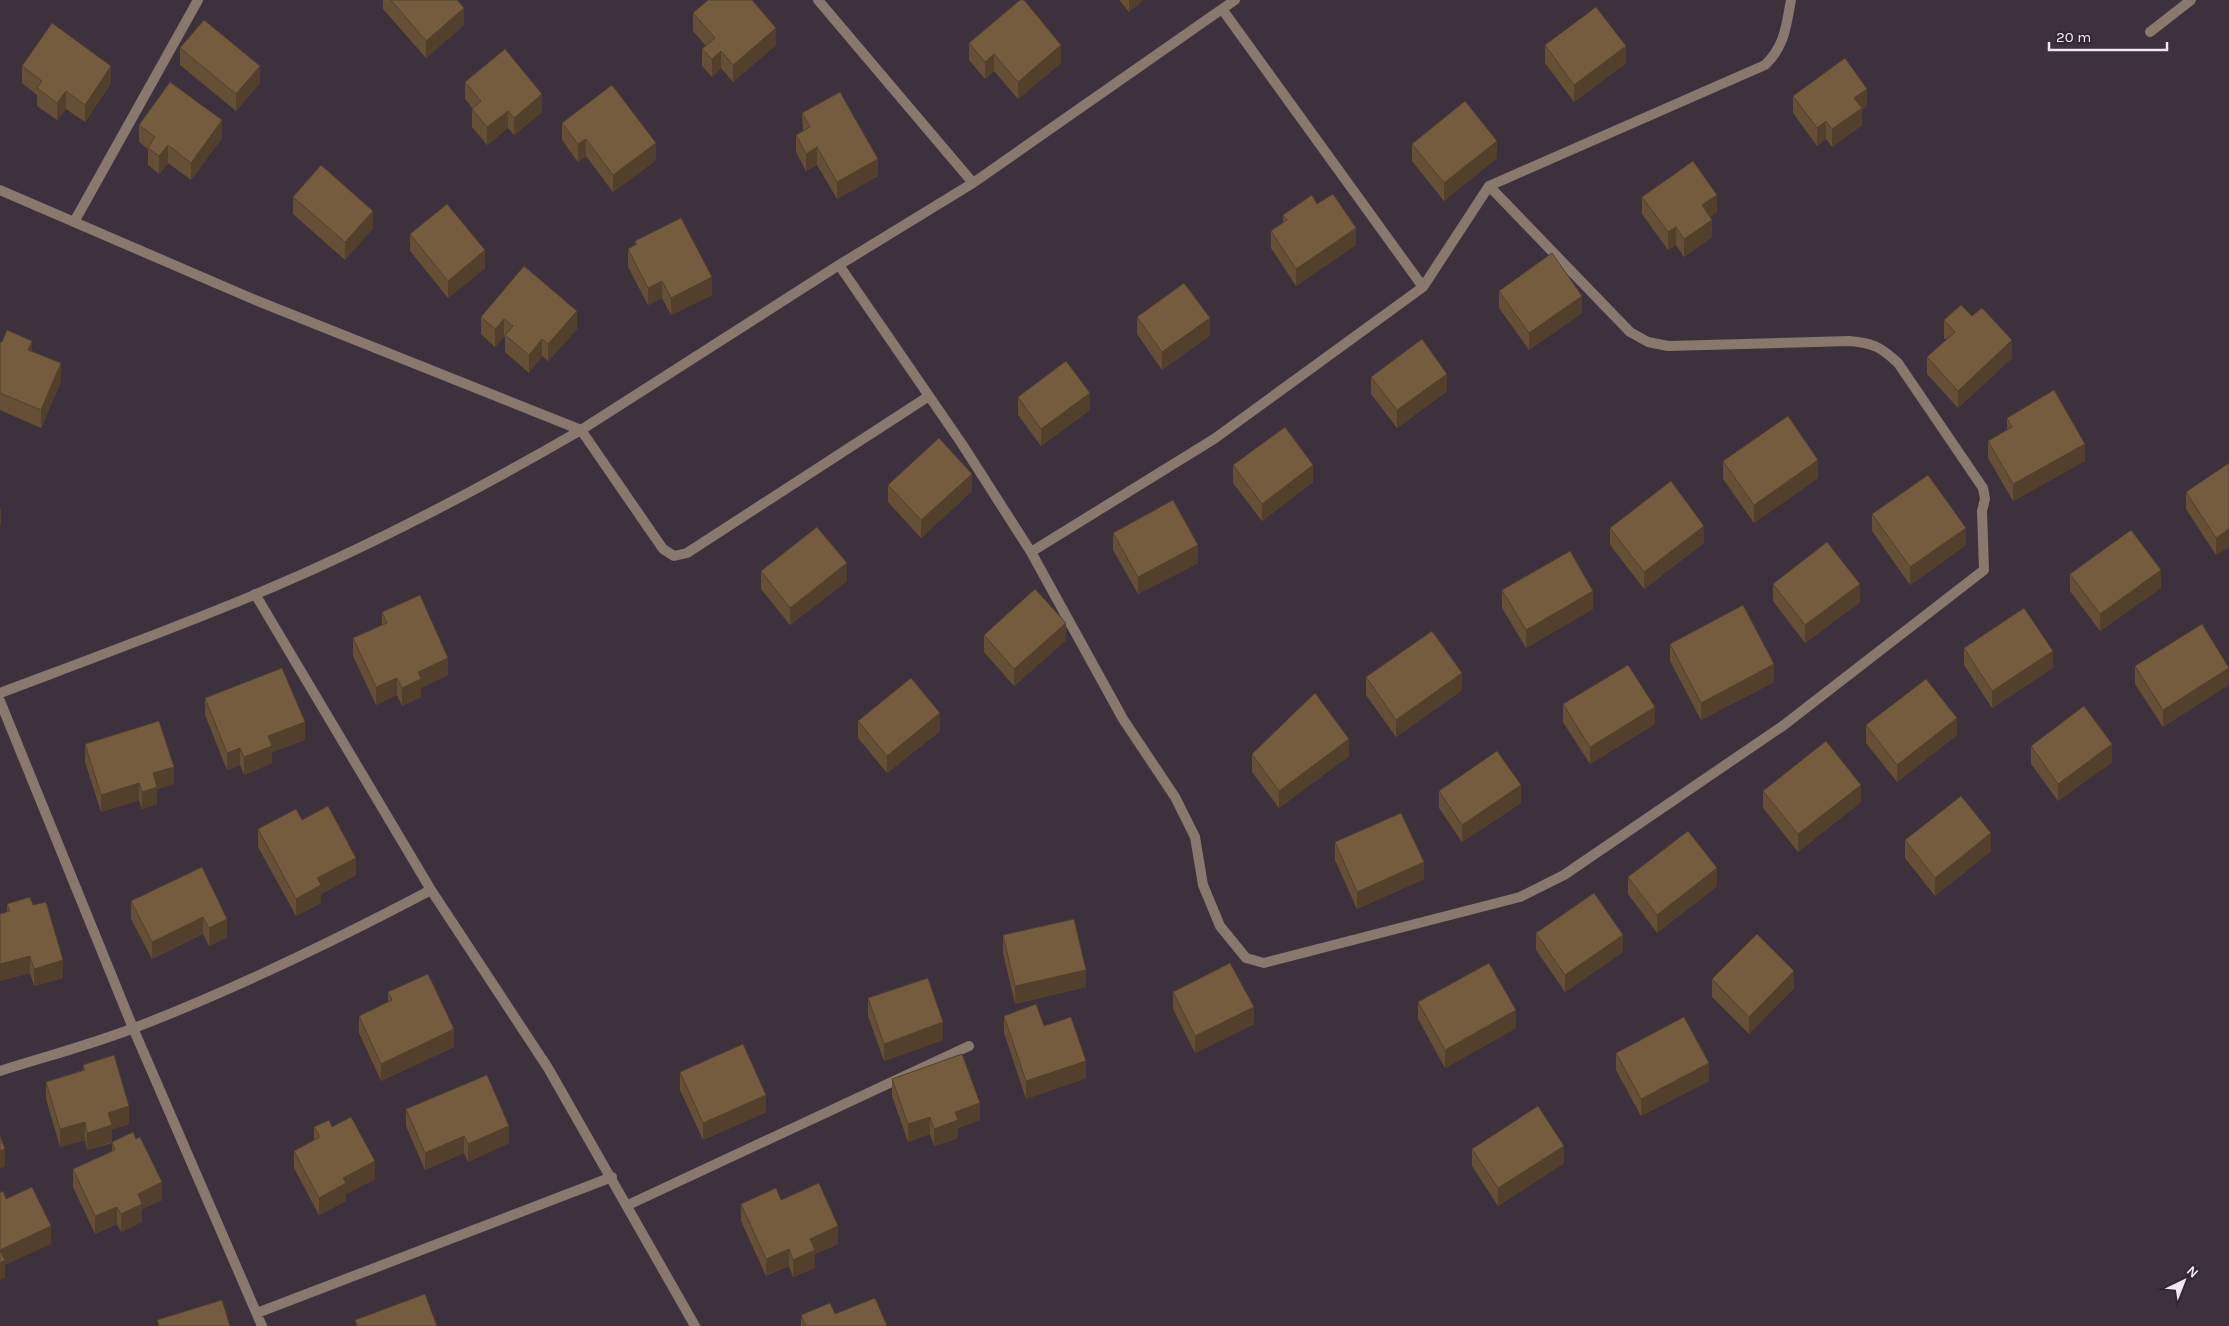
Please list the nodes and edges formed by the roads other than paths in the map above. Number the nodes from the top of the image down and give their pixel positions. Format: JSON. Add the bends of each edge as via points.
{"nodes":[{"id":1,"x":198,"y":0,"type":"edge"},
{"id":2,"x":818,"y":0,"type":"edge"},
{"id":3,"x":1235,"y":0,"type":"edge"},
{"id":4,"x":1791,"y":0,"type":"edge"},
{"id":5,"x":2191,"y":0,"type":"edge"},
{"id":6,"x":1222,"y":9,"type":"junction"},
{"id":7,"x":2150,"y":32,"type":"dead end"},
{"id":8,"x":973,"y":183,"type":"junction"},
{"id":9,"x":1489,"y":186,"type":"junction"},
{"id":10,"x":0,"y":190,"type":"edge"},
{"id":11,"x":74,"y":222,"type":"junction"},
{"id":12,"x":839,"y":264,"type":"junction"},
{"id":13,"x":1424,"y":287,"type":"junction"},
{"id":14,"x":929,"y":396,"type":"junction"},
{"id":15,"x":581,"y":430,"type":"junction"},
{"id":16,"x":1031,"y":552,"type":"junction"},
{"id":17,"x":255,"y":594,"type":"junction"},
{"id":18,"x":0,"y":693,"type":"edge"},
{"id":19,"x":0,"y":701,"type":"edge"},
{"id":20,"x":431,"y":890,"type":"junction"},
{"id":21,"x":133,"y":1028,"type":"junction"},
{"id":22,"x":969,"y":1046,"type":"dead end"},
{"id":23,"x":0,"y":1071,"type":"edge"},
{"id":24,"x":612,"y":1177,"type":"junction"},
{"id":25,"x":628,"y":1205,"type":"junction"},
{"id":26,"x":257,"y":1313,"type":"junction"},
{"id":27,"x":262,"y":1326,"type":"edge"},
{"id":28,"x":696,"y":1326,"type":"edge"}],
"edges":[{"from":1,"to":11,"type":"street"},
{"from":2,"to":8,"type":"street"},
{"from":3,"to":6,"type":"street"},
{"from":4,"to":9,"type":"street","via":[[1783,39],[1776,55],[1765,65]]},
{"from":5,"to":7,"type":"street"},
{"from":6,"to":8,"type":"street"},
{"from":6,"to":13,"type":"street"},
{"from":8,"to":12,"type":"street"},
{"from":9,"to":13,"type":"street"},
{"from":9,"to":16,"type":"street","via":[[1630,332],[1648,342],[1668,346],[1849,341],[1866,342],[1883,349],[1898,363],[1983,488],[1984,570],[1784,726],[1620,838],[1541,887],[1520,896],[1264,963],[1246,958],[1220,926],[1203,885],[1195,837],[1175,797],[1124,719]]},
{"from":10,"to":11,"type":"street"},
{"from":11,"to":15,"type":"street","via":[[255,300]]},
{"from":12,"to":14,"type":"street"},
{"from":12,"to":15,"type":"street"},
{"from":13,"to":16,"type":"street","via":[[1214,439]]},
{"from":14,"to":15,"type":"street","via":[[687,553],[674,556],[662,549]]},
{"from":14,"to":16,"type":"street"},
{"from":15,"to":17,"type":"street","via":[[446,505]]},
{"from":17,"to":18,"type":"street"},
{"from":17,"to":20,"type":"street"},
{"from":19,"to":21,"type":"street"},
{"from":20,"to":21,"type":"street","via":[[344,936],[231,988]]},
{"from":20,"to":24,"type":"street","via":[[548,1068]]},
{"from":21,"to":23,"type":"street"},
{"from":21,"to":26,"type":"street"},
{"from":22,"to":25,"type":"street"},
{"from":24,"to":25,"type":"street"},
{"from":24,"to":26,"type":"street"},
{"from":25,"to":28,"type":"street"},
{"from":26,"to":27,"type":"street"}]}
